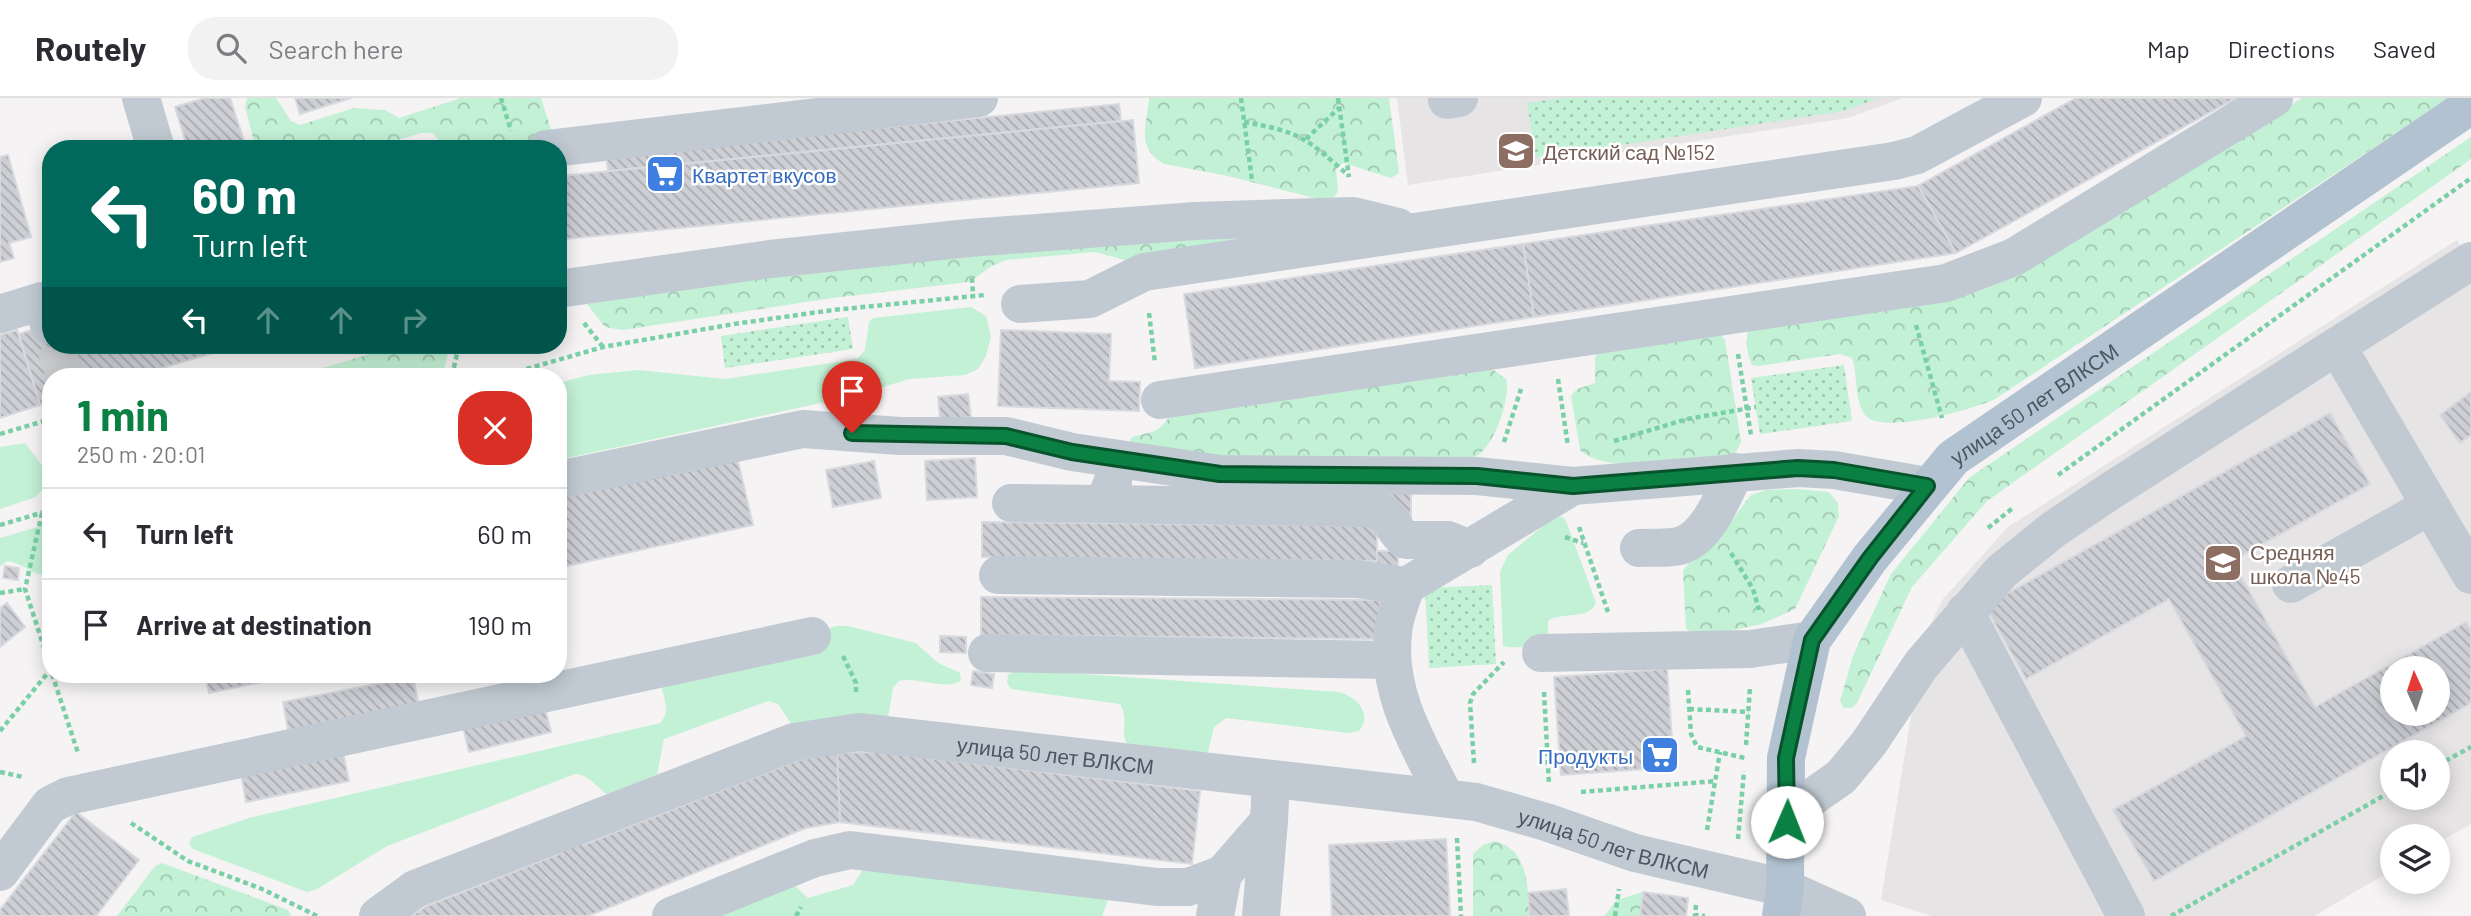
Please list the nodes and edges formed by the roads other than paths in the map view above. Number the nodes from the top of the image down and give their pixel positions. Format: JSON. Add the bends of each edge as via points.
{"nodes":[{"id":1,"x":141,"y":98,"type":"edge"},
{"id":2,"x":979,"y":98,"type":"edge"},
{"id":3,"x":2023,"y":98,"type":"edge"},
{"id":4,"x":2274,"y":98,"type":"edge"},
{"id":5,"x":2471,"y":105,"type":"edge"},
{"id":6,"x":153,"y":140,"type":"edge"},
{"id":7,"x":549,"y":140,"type":"edge"},
{"id":8,"x":1419,"y":232,"type":"junction"},
{"id":9,"x":2471,"y":261,"type":"edge"},
{"id":10,"x":567,"y":288,"type":"edge"},
{"id":11,"x":42,"y":301,"type":"edge"},
{"id":12,"x":1020,"y":304,"type":"road end"},
{"id":13,"x":0,"y":314,"type":"edge"},
{"id":14,"x":2337,"y":346,"type":"junction"},
{"id":15,"x":1158,"y":388,"type":"road end"},
{"id":16,"x":1122,"y":459,"type":"junction"},
{"id":17,"x":1735,"y":472,"type":"junction"},
{"id":18,"x":567,"y":478,"type":"edge"},
{"id":19,"x":1927,"y":486,"type":"junction"},
{"id":20,"x":1011,"y":503,"type":"dead end"},
{"id":21,"x":1575,"y":503,"type":"junction"},
{"id":22,"x":1104,"y":504,"type":"junction"},
{"id":23,"x":2430,"y":506,"type":"junction"},
{"id":24,"x":1639,"y":548,"type":"dead end"},
{"id":25,"x":1470,"y":549,"type":"junction"},
{"id":26,"x":998,"y":575,"type":"dead end"},
{"id":27,"x":2471,"y":575,"type":"edge"},
{"id":28,"x":2291,"y":584,"type":"dead end"},
{"id":29,"x":1406,"y":586,"type":"junction"},
{"id":30,"x":1965,"y":612,"type":"junction"},
{"id":31,"x":812,"y":636,"type":"road end"},
{"id":32,"x":1812,"y":640,"type":"junction"},
{"id":33,"x":987,"y":653,"type":"dead end"},
{"id":34,"x":1525,"y":655,"type":"road end"},
{"id":35,"x":1391,"y":660,"type":"junction"},
{"id":36,"x":1271,"y":779,"type":"junction"},
{"id":37,"x":1450,"y":798,"type":"junction"},
{"id":38,"x":1787,"y":800,"type":"junction"},
{"id":39,"x":1269,"y":821,"type":"junction"},
{"id":40,"x":0,"y":872,"type":"edge"},
{"id":41,"x":1223,"y":874,"type":"junction"},
{"id":42,"x":1783,"y":902,"type":"edge"},
{"id":43,"x":1148,"y":906,"type":"edge"},
{"id":44,"x":378,"y":916,"type":"edge"},
{"id":45,"x":671,"y":916,"type":"edge"},
{"id":46,"x":1215,"y":916,"type":"edge"},
{"id":47,"x":1261,"y":916,"type":"edge"},
{"id":48,"x":1847,"y":916,"type":"edge"},
{"id":49,"x":2126,"y":916,"type":"edge"}],
"edges":[{"from":1,"to":6,"type":"street"},
{"from":2,"to":7,"type":"street"},
{"from":3,"to":8,"type":"street","via":[[1917,155],[1894,162]]},
{"from":4,"to":15,"type":"street","via":[[2014,257],[1946,283]]},
{"from":5,"to":19,"type":"main road","name":"улица 50 лет ВЛКСМ","via":[[1953,458]]},
{"from":8,"to":10,"type":"street","via":[[1353,216],[1257,217],[969,238],[770,259]]},
{"from":8,"to":12,"type":"street","via":[[1144,272],[1090,299]]},
{"from":9,"to":14,"type":"street"},
{"from":11,"to":13,"type":"street"},
{"from":14,"to":23,"type":"street"},
{"from":14,"to":30,"type":"street","via":[[2054,529],[2002,571]]},
{"from":16,"to":18,"type":"street","via":[[1006,436],[900,436],[803,429]]},
{"from":16,"to":21,"type":"street","via":[[1220,474],[1477,476]]},
{"from":16,"to":22,"type":"street"},
{"from":17,"to":19,"type":"street","via":[[1834,470]]},
{"from":17,"to":21,"type":"street"},
{"from":17,"to":24,"type":"street","via":[[1707,523],[1690,541],[1680,546]]},
{"from":19,"to":32,"type":"main road","name":"улица 50 лет ВЛКСМ"},
{"from":20,"to":22,"type":"street"},
{"from":21,"to":25,"type":"street"},
{"from":22,"to":25,"type":"street","via":[[1368,508],[1391,518],[1406,540],[1448,540]]},
{"from":23,"to":27,"type":"street"},
{"from":23,"to":28,"type":"street"},
{"from":25,"to":29,"type":"street"},
{"from":26,"to":29,"type":"street","via":[[1358,579]]},
{"from":29,"to":35,"type":"street","via":[[1393,631]]},
{"from":30,"to":38,"type":"street","via":[[1921,665],[1842,777],[1811,798]]},
{"from":30,"to":49,"type":"street"},
{"from":31,"to":40,"type":"street","via":[[68,796],[50,805]]},
{"from":32,"to":34,"type":"street","via":[[1750,649]]},
{"from":32,"to":38,"type":"main road","name":"улица 50 лет ВЛКСМ","via":[[1786,758]]},
{"from":33,"to":35,"type":"street"},
{"from":35,"to":37,"type":"street","via":[[1405,715]]},
{"from":36,"to":37,"type":"street","name":"улица 50 лет ВЛКСМ"},
{"from":36,"to":39,"type":"street"},
{"from":36,"to":44,"type":"street","name":"улица 50 лет ВЛКСМ","via":[[859,732],[794,742],[415,889]]},
{"from":37,"to":42,"type":"street","name":"улица 50 лет ВЛКСМ","via":[[1701,868]]},
{"from":38,"to":42,"type":"main road","name":"улица 50 лет ВЛКСМ"},
{"from":39,"to":41,"type":"street"},
{"from":39,"to":47,"type":"street"},
{"from":41,"to":43,"type":"street"},
{"from":41,"to":46,"type":"street"},
{"from":42,"to":48,"type":"street"},
{"from":43,"to":45,"type":"street","via":[[850,850],[815,858]]}]}
